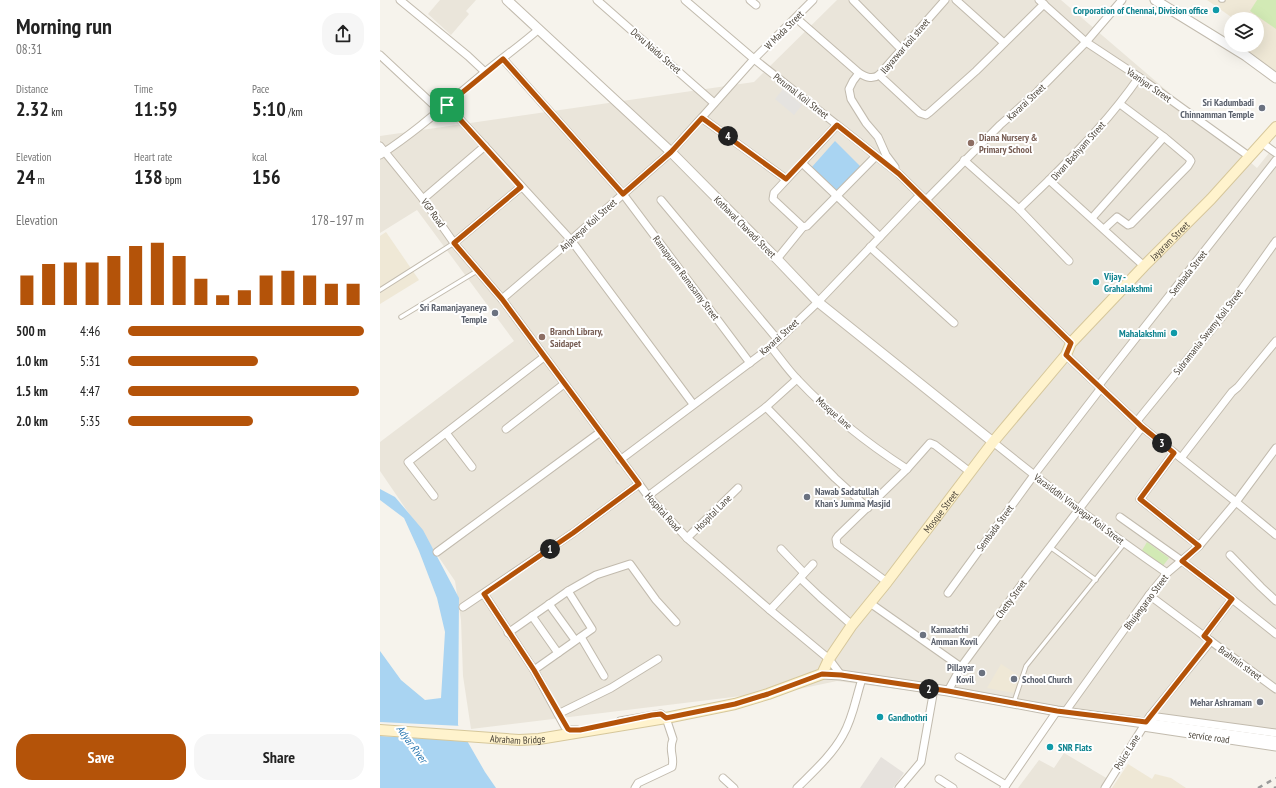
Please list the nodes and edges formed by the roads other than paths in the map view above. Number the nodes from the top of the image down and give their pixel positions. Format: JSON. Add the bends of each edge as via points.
{"nodes":[{"id":1,"x":400,"y":0,"type":"edge"},
{"id":2,"x":507,"y":0,"type":"edge"},
{"id":3,"x":597,"y":0,"type":"edge"},
{"id":4,"x":685,"y":0,"type":"edge"},
{"id":5,"x":813,"y":0,"type":"edge"},
{"id":6,"x":853,"y":0,"type":"edge"},
{"id":7,"x":945,"y":0,"type":"edge"},
{"id":8,"x":956,"y":0,"type":"edge"},
{"id":9,"x":1122,"y":0,"type":"edge"},
{"id":10,"x":1155,"y":0,"type":"edge"},
{"id":11,"x":1041,"y":2,"type":"edge"},
{"id":12,"x":796,"y":18,"type":"junction"},
{"id":13,"x":539,"y":29,"type":"junction"},
{"id":14,"x":1086,"y":42,"type":"junction"},
{"id":15,"x":1004,"y":43,"type":"junction"},
{"id":16,"x":901,"y":49,"type":"junction"},
{"id":17,"x":380,"y":55,"type":"edge"},
{"id":18,"x":503,"y":59,"type":"junction"},
{"id":19,"x":754,"y":59,"type":"junction"},
{"id":20,"x":485,"y":72,"type":"junction"},
{"id":21,"x":858,"y":73,"type":"junction"},
{"id":22,"x":879,"y":75,"type":"junction"},
{"id":23,"x":1139,"y":77,"type":"junction"},
{"id":24,"x":1276,"y":78,"type":"edge"},
{"id":25,"x":714,"y":103,"type":"junction"},
{"id":26,"x":1120,"y":104,"type":"junction"},
{"id":27,"x":447,"y":105,"type":"junction"},
{"id":28,"x":439,"y":110,"type":"junction"},
{"id":29,"x":702,"y":118,"type":"junction"},
{"id":30,"x":837,"y":125,"type":"junction"},
{"id":31,"x":1276,"y":127,"type":"edge"},
{"id":32,"x":1164,"y":137,"type":"junction"},
{"id":33,"x":1262,"y":143,"type":"junction"},
{"id":34,"x":485,"y":146,"type":"junction"},
{"id":35,"x":382,"y":151,"type":"edge"},
{"id":36,"x":671,"y":152,"type":"junction"},
{"id":37,"x":1276,"y":153,"type":"edge"},
{"id":38,"x":876,"y":156,"type":"junction"},
{"id":39,"x":1250,"y":157,"type":"junction"},
{"id":40,"x":964,"y":160,"type":"junction"},
{"id":41,"x":1276,"y":160,"type":"edge"},
{"id":42,"x":802,"y":163,"type":"junction"},
{"id":43,"x":899,"y":174,"type":"junction"},
{"id":44,"x":786,"y":179,"type":"junction"},
{"id":45,"x":1049,"y":180,"type":"junction"},
{"id":46,"x":521,"y":187,"type":"junction"},
{"id":47,"x":623,"y":194,"type":"junction"},
{"id":48,"x":836,"y":196,"type":"junction"},
{"id":49,"x":923,"y":197,"type":"junction"},
{"id":50,"x":423,"y":199,"type":"junction"},
{"id":51,"x":661,"y":200,"type":"dead end"},
{"id":52,"x":1019,"y":209,"type":"junction"},
{"id":53,"x":1092,"y":218,"type":"junction"},
{"id":54,"x":803,"y":227,"type":"junction"},
{"id":55,"x":1104,"y":229,"type":"junction"},
{"id":56,"x":880,"y":237,"type":"junction"},
{"id":57,"x":571,"y":240,"type":"junction"},
{"id":58,"x":1276,"y":241,"type":"edge"},
{"id":59,"x":454,"y":243,"type":"junction"},
{"id":60,"x":870,"y":247,"type":"junction"},
{"id":61,"x":777,"y":259,"type":"junction"},
{"id":62,"x":1069,"y":261,"type":"dead end"},
{"id":63,"x":1144,"y":266,"type":"junction"},
{"id":64,"x":477,"y":271,"type":"junction"},
{"id":65,"x":380,"y":290,"type":"edge"},
{"id":66,"x":502,"y":299,"type":"junction"},
{"id":67,"x":818,"y":302,"type":"junction"},
{"id":68,"x":402,"y":317,"type":"dead end"},
{"id":69,"x":954,"y":323,"type":"dead end"},
{"id":70,"x":778,"y":340,"type":"junction"},
{"id":71,"x":1276,"y":341,"type":"edge"},
{"id":72,"x":1071,"y":343,"type":"junction"},
{"id":73,"x":771,"y":347,"type":"junction"},
{"id":74,"x":1066,"y":355,"type":"junction"},
{"id":75,"x":544,"y":357,"type":"junction"},
{"id":76,"x":750,"y":363,"type":"junction"},
{"id":77,"x":797,"y":379,"type":"junction"},
{"id":78,"x":564,"y":384,"type":"junction"},
{"id":79,"x":1100,"y":386,"type":"junction"},
{"id":80,"x":693,"y":404,"type":"junction"},
{"id":81,"x":766,"y":407,"type":"junction"},
{"id":82,"x":1139,"y":424,"type":"junction"},
{"id":83,"x":506,"y":429,"type":"dead end"},
{"id":84,"x":446,"y":433,"type":"junction"},
{"id":85,"x":599,"y":433,"type":"junction"},
{"id":86,"x":993,"y":442,"type":"junction"},
{"id":87,"x":1276,"y":448,"type":"edge"},
{"id":88,"x":1174,"y":453,"type":"junction"},
{"id":89,"x":1181,"y":458,"type":"junction"},
{"id":90,"x":620,"y":460,"type":"junction"},
{"id":91,"x":472,"y":467,"type":"dead end"},
{"id":92,"x":907,"y":469,"type":"junction"},
{"id":93,"x":970,"y":472,"type":"junction"},
{"id":94,"x":1034,"y":475,"type":"junction"},
{"id":95,"x":639,"y":484,"type":"junction"},
{"id":96,"x":738,"y":488,"type":"dead end"},
{"id":97,"x":434,"y":496,"type":"dead end"},
{"id":98,"x":648,"y":496,"type":"junction"},
{"id":99,"x":1236,"y":502,"type":"junction"},
{"id":100,"x":868,"y":508,"type":"junction"},
{"id":101,"x":1079,"y":511,"type":"junction"},
{"id":102,"x":1120,"y":517,"type":"dead end"},
{"id":103,"x":1276,"y":535,"type":"edge"},
{"id":104,"x":687,"y":538,"type":"junction"},
{"id":105,"x":1124,"y":544,"type":"junction"},
{"id":106,"x":1199,"y":546,"type":"junction"},
{"id":107,"x":1050,"y":547,"type":"junction"},
{"id":108,"x":781,"y":549,"type":"dead end"},
{"id":109,"x":436,"y":552,"type":"dead end"},
{"id":110,"x":1230,"y":555,"type":"dead end"},
{"id":111,"x":1182,"y":561,"type":"junction"},
{"id":112,"x":813,"y":564,"type":"dead end"},
{"id":113,"x":1166,"y":573,"type":"junction"},
{"id":114,"x":800,"y":578,"type":"junction"},
{"id":115,"x":1096,"y":580,"type":"junction"},
{"id":116,"x":887,"y":582,"type":"junction"},
{"id":117,"x":568,"y":591,"type":"junction"},
{"id":118,"x":948,"y":593,"type":"dead end"},
{"id":119,"x":484,"y":594,"type":"junction"},
{"id":120,"x":1149,"y":595,"type":"junction"},
{"id":121,"x":1232,"y":599,"type":"junction"},
{"id":122,"x":1276,"y":601,"type":"edge"},
{"id":123,"x":870,"y":603,"type":"junction"},
{"id":124,"x":549,"y":604,"type":"junction"},
{"id":125,"x":464,"y":607,"type":"dead end"},
{"id":126,"x":770,"y":610,"type":"junction"},
{"id":127,"x":532,"y":616,"type":"junction"},
{"id":128,"x":676,"y":622,"type":"dead end"},
{"id":129,"x":852,"y":625,"type":"junction"},
{"id":130,"x":508,"y":633,"type":"junction"},
{"id":131,"x":1276,"y":634,"type":"edge"},
{"id":132,"x":1204,"y":636,"type":"junction"},
{"id":133,"x":578,"y":639,"type":"junction"},
{"id":134,"x":1210,"y":641,"type":"junction"},
{"id":135,"x":558,"y":653,"type":"junction"},
{"id":136,"x":658,"y":659,"type":"dead end"},
{"id":137,"x":829,"y":659,"type":"junction"},
{"id":138,"x":961,"y":667,"type":"junction"},
{"id":139,"x":534,"y":670,"type":"junction"},
{"id":140,"x":822,"y":674,"type":"junction"},
{"id":141,"x":841,"y":675,"type":"junction"},
{"id":142,"x":604,"y":676,"type":"dead end"},
{"id":143,"x":862,"y":679,"type":"junction"},
{"id":144,"x":934,"y":689,"type":"junction"},
{"id":145,"x":1276,"y":689,"type":"edge"},
{"id":146,"x":948,"y":691,"type":"junction"},
{"id":147,"x":1013,"y":703,"type":"junction"},
{"id":148,"x":1061,"y":711,"type":"junction"},
{"id":149,"x":558,"y":714,"type":"junction"},
{"id":150,"x":666,"y":718,"type":"junction"},
{"id":151,"x":1146,"y":722,"type":"junction"},
{"id":152,"x":380,"y":730,"type":"edge"},
{"id":153,"x":1276,"y":733,"type":"edge"},
{"id":154,"x":1276,"y":741,"type":"edge"},
{"id":155,"x":1276,"y":746,"type":"edge"},
{"id":156,"x":959,"y":757,"type":"dead end"},
{"id":157,"x":723,"y":778,"type":"dead end"},
{"id":158,"x":939,"y":779,"type":"dead end"},
{"id":159,"x":800,"y":785,"type":"edge"},
{"id":160,"x":1005,"y":786,"type":"edge"},
{"id":161,"x":635,"y":788,"type":"edge"},
{"id":162,"x":734,"y":788,"type":"edge"},
{"id":163,"x":808,"y":788,"type":"edge"},
{"id":164,"x":899,"y":788,"type":"edge"},
{"id":165,"x":954,"y":788,"type":"edge"},
{"id":166,"x":1105,"y":788,"type":"edge"}],
"edges":[{"from":1,"to":20,"type":"street"},
{"from":2,"to":13,"type":"street","name":"Kothaval Chavadi Street"},
{"from":3,"to":25,"type":"street","name":"Devu Naidu Street"},
{"from":4,"to":19,"type":"street","name":"Perumal Koil Street"},
{"from":5,"to":12,"type":"street","name":"W Mada Street"},
{"from":6,"to":16,"type":"street"},
{"from":7,"to":16,"type":"street","name":"Ilayazwar koil street"},
{"from":8,"to":15,"type":"street"},
{"from":9,"to":14,"type":"street","name":"Kavarai Street"},
{"from":10,"to":24,"type":"street","via":[[1246,56]]},
{"from":11,"to":14,"type":"street","name":"Vaaniyar Street"},
{"from":11,"to":15,"type":"street"},
{"from":12,"to":19,"type":"street","name":"W Mada Street"},
{"from":12,"to":21,"type":"street"},
{"from":13,"to":18,"type":"street"},
{"from":13,"to":36,"type":"street","name":"Kothaval Chavadi Street"},
{"from":14,"to":23,"type":"street","name":"Vaaniyar Street"},
{"from":14,"to":40,"type":"street","name":"Kavarai Street"},
{"from":15,"to":22,"type":"street","via":[[926,114],[920,113]]},
{"from":16,"to":22,"type":"street","name":"Ilayazwar koil street"},
{"from":17,"to":28,"type":"street"},
{"from":18,"to":20,"type":"street"},
{"from":18,"to":47,"type":"street","name":"Ramapuram Ramasamy Street"},
{"from":19,"to":25,"type":"street","name":"Anjaneyar Koil Street"},
{"from":19,"to":30,"type":"street","name":"Perumal Koil Street"},
{"from":20,"to":27,"type":"street"},
{"from":21,"to":22,"type":"street","name":"Ilayazwar koil street","via":[[869,78]]},
{"from":21,"to":43,"type":"street","via":[[850,90],[851,99],[878,137]]},
{"from":23,"to":26,"type":"street","name":"Divan Bashyam Street"},
{"from":23,"to":39,"type":"street","name":"Vaaniyar Street"},
{"from":25,"to":29,"type":"street","name":"Anjaneyar Koil Street"},
{"from":26,"to":32,"type":"street"},
{"from":26,"to":45,"type":"street","name":"Divan Bashyam Street"},
{"from":27,"to":28,"type":"street"},
{"from":27,"to":34,"type":"street"},
{"from":28,"to":35,"type":"street"},
{"from":29,"to":36,"type":"street","name":"Anjaneyar Koil Street"},
{"from":29,"to":44,"type":"street"},
{"from":30,"to":38,"type":"street","name":"Perumal Koil Street"},
{"from":30,"to":42,"type":"street"},
{"from":31,"to":33,"type":"main road","name":"Jayaram Street"},
{"from":32,"to":53,"type":"street"},
{"from":32,"to":55,"type":"street","via":[[1191,162],[1130,224],[1117,217]]},
{"from":33,"to":37,"type":"street"},
{"from":33,"to":39,"type":"main road","name":"Jayaram Street"},
{"from":34,"to":46,"type":"street"},
{"from":34,"to":50,"type":"street"},
{"from":35,"to":50,"type":"street","name":"VGP Road"},
{"from":36,"to":47,"type":"street","name":"Anjaneyar Koil Street"},
{"from":36,"to":61,"type":"street","name":"Kothaval Chavadi Street"},
{"from":38,"to":43,"type":"street","name":"Perumal Koil Street"},
{"from":38,"to":48,"type":"street"},
{"from":39,"to":63,"type":"main road","name":"Jayaram Street"},
{"from":40,"to":49,"type":"street","name":"Kavarai Street"},
{"from":40,"to":52,"type":"street"},
{"from":41,"to":79,"type":"street","name":"Sembada Street"},
{"from":42,"to":44,"type":"street"},
{"from":42,"to":48,"type":"street"},
{"from":43,"to":49,"type":"street","name":"Perumal Koil Street"},
{"from":44,"to":54,"type":"street","via":[[774,193],[773,199]]},
{"from":45,"to":52,"type":"street"},
{"from":45,"to":53,"type":"street","name":"Divan Bashyam Street"},
{"from":46,"to":57,"type":"street"},
{"from":46,"to":59,"type":"street"},
{"from":47,"to":57,"type":"street","name":"Anjaneyar Koil Street"},
{"from":47,"to":76,"type":"street","name":"Ramapuram Ramasamy Street"},
{"from":48,"to":54,"type":"street","via":[[807,226]]},
{"from":48,"to":56,"type":"street"},
{"from":49,"to":56,"type":"street","name":"Kavarai Street"},
{"from":49,"to":72,"type":"street","name":"Perumal Koil Street"},
{"from":50,"to":59,"type":"street","name":"VGP Road"},
{"from":51,"to":70,"type":"street"},
{"from":52,"to":62,"type":"street"},
{"from":53,"to":55,"type":"street","name":"Divan Bashyam Street"},
{"from":54,"to":61,"type":"street"},
{"from":55,"to":63,"type":"street","name":"Divan Bashyam Street"},
{"from":56,"to":60,"type":"street","name":"Kavarai Street"},
{"from":57,"to":66,"type":"street","name":"Anjaneyar Koil Street"},
{"from":57,"to":80,"type":"street"},
{"from":58,"to":82,"type":"street","name":"Subramania Swamy Koil Street","via":[[1221,318]]},
{"from":59,"to":64,"type":"street","name":"VGP Road"},
{"from":59,"to":65,"type":"lane"},
{"from":60,"to":67,"type":"street","name":"Kavarai Street"},
{"from":60,"to":69,"type":"street"},
{"from":61,"to":67,"type":"street","name":"Kothaval Chavadi Street"},
{"from":63,"to":72,"type":"main road","name":"Jayaram Street"},
{"from":64,"to":66,"type":"street","name":"VGP Road"},
{"from":64,"to":68,"type":"lane"},
{"from":66,"to":75,"type":"street","name":"Hospital Road"},
{"from":67,"to":70,"type":"street","name":"Kavarai Street"},
{"from":67,"to":86,"type":"street","name":"Kothaval Chavadi Street"},
{"from":70,"to":73,"type":"street","name":"Kavarai Street"},
{"from":71,"to":89,"type":"street","via":[[1232,392]]},
{"from":72,"to":74,"type":"main road","name":"Jayaram Street"},
{"from":73,"to":76,"type":"street","name":"Kavarai Street"},
{"from":73,"to":77,"type":"street","name":"Mosque lane"},
{"from":74,"to":79,"type":"street"},
{"from":74,"to":86,"type":"main road","name":"Mosque Street"},
{"from":75,"to":78,"type":"street","name":"Hospital Road"},
{"from":75,"to":84,"type":"street"},
{"from":76,"to":80,"type":"street","name":"Kavarai Street"},
{"from":77,"to":81,"type":"street"},
{"from":77,"to":92,"type":"street","name":"Mosque lane","via":[[856,432]]},
{"from":78,"to":83,"type":"street"},
{"from":78,"to":85,"type":"street","name":"Hospital Road"},
{"from":79,"to":82,"type":"street"},
{"from":79,"to":94,"type":"street","name":"Sembada Street"},
{"from":80,"to":90,"type":"street","name":"Kavarai Street"},
{"from":81,"to":98,"type":"street"},
{"from":81,"to":100,"type":"street"},
{"from":82,"to":88,"type":"street"},
{"from":82,"to":101,"type":"street","name":"Subramania Swamy Koil Street"},
{"from":84,"to":91,"type":"street"},
{"from":84,"to":97,"type":"street","via":[[408,462]]},
{"from":85,"to":90,"type":"street","name":"Hospital Road"},
{"from":85,"to":109,"type":"street"},
{"from":86,"to":93,"type":"main road","name":"Mosque Street"},
{"from":86,"to":94,"type":"street","name":"Varasiddhi Vinayagar Koil Street"},
{"from":87,"to":99,"type":"street","name":"Bhujangarao Street"},
{"from":88,"to":89,"type":"street"},
{"from":88,"to":106,"type":"street","via":[[1140,499]]},
{"from":89,"to":99,"type":"street"},
{"from":90,"to":95,"type":"street","name":"Hospital Road"},
{"from":92,"to":93,"type":"street","via":[[932,443]]},
{"from":92,"to":100,"type":"street"},
{"from":93,"to":116,"type":"main road","name":"Mosque Street"},
{"from":94,"to":101,"type":"street","name":"Varasiddhi Vinayagar Koil Street"},
{"from":94,"to":118,"type":"street","name":"Sembada Street"},
{"from":95,"to":98,"type":"street","name":"Hospital Road"},
{"from":95,"to":119,"type":"street"},
{"from":96,"to":104,"type":"street","name":"Hospital Lane"},
{"from":98,"to":104,"type":"street","name":"Hospital Road"},
{"from":99,"to":103,"type":"street"},
{"from":99,"to":106,"type":"street","name":"Bhujangarao Street"},
{"from":100,"to":116,"type":"street","via":[[838,536],[837,545]]},
{"from":101,"to":105,"type":"street","name":"Varasiddhi Vinayagar Koil Street"},
{"from":101,"to":107,"type":"street","name":"Chetty Street"},
{"from":102,"to":111,"type":"street"},
{"from":104,"to":126,"type":"street","name":"Hospital Road"},
{"from":105,"to":113,"type":"street","name":"Varasiddhi Vinayagar Koil Street"},
{"from":105,"to":115,"type":"lane"},
{"from":106,"to":111,"type":"street","name":"Bhujangarao Street"},
{"from":107,"to":115,"type":"lane"},
{"from":107,"to":138,"type":"street","name":"Chetty Street"},
{"from":108,"to":114,"type":"street","via":[[804,573]]},
{"from":110,"to":122,"type":"street"},
{"from":111,"to":113,"type":"street","name":"Bhujangarao Street"},
{"from":111,"to":121,"type":"street"},
{"from":112,"to":114,"type":"street"},
{"from":113,"to":120,"type":"street","name":"Bhujangarao Street"},
{"from":114,"to":126,"type":"street"},
{"from":114,"to":129,"type":"street"},
{"from":115,"to":147,"type":"lane","via":[[1026,666]]},
{"from":116,"to":123,"type":"main road","name":"Mosque Street"},
{"from":117,"to":124,"type":"street"},
{"from":117,"to":128,"type":"street","via":[[596,576],[630,564]]},
{"from":117,"to":133,"type":"street","via":[[592,628]]},
{"from":119,"to":125,"type":"street"},
{"from":119,"to":130,"type":"street"},
{"from":120,"to":132,"type":"street","name":"Brahmin street"},
{"from":120,"to":148,"type":"street","name":"Bhujangarao Street"},
{"from":121,"to":131,"type":"street"},
{"from":121,"to":132,"type":"street"},
{"from":123,"to":129,"type":"main road","name":"Mosque Street"},
{"from":123,"to":138,"type":"street"},
{"from":124,"to":127,"type":"street"},
{"from":124,"to":133,"type":"street"},
{"from":126,"to":137,"type":"street","name":"Hospital Road"},
{"from":127,"to":130,"type":"street"},
{"from":127,"to":135,"type":"street"},
{"from":129,"to":137,"type":"main road","name":"Mosque Street"},
{"from":130,"to":139,"type":"street"},
{"from":132,"to":134,"type":"street","name":"Brahmin street"},
{"from":133,"to":135,"type":"street"},
{"from":133,"to":142,"type":"street"},
{"from":134,"to":145,"type":"street","name":"Brahmin street"},
{"from":134,"to":151,"type":"street","name":"Police Lane"},
{"from":135,"to":139,"type":"street"},
{"from":136,"to":149,"type":"street","via":[[611,688]]},
{"from":137,"to":140,"type":"main road","name":"Mosque Street"},
{"from":137,"to":141,"type":"street","name":"Hospital Road"},
{"from":138,"to":146,"type":"street","name":"Chetty Street"},
{"from":139,"to":149,"type":"street"},
{"from":140,"to":141,"type":"street"},
{"from":140,"to":150,"type":"main road","name":"Abraham Bridge","via":[[735,704]]},
{"from":141,"to":143,"type":"street"},
{"from":143,"to":144,"type":"street"},
{"from":143,"to":159,"type":"street","via":[[844,734]]},
{"from":144,"to":146,"type":"street"},
{"from":144,"to":164,"type":"street","via":[[921,762]]},
{"from":146,"to":147,"type":"street"},
{"from":147,"to":148,"type":"street"},
{"from":148,"to":151,"type":"street"},
{"from":148,"to":160,"type":"street","name":"Bhujangarao Street"},
{"from":149,"to":150,"type":"street","via":[[570,730],[652,715],[661,714]]},
{"from":150,"to":152,"type":"main road","name":"Abraham Bridge","via":[[529,740]]},
{"from":150,"to":161,"type":"street","via":[[673,739],[670,746],[672,767],[638,783]]},
{"from":151,"to":153,"type":"street","name":"service road"},
{"from":151,"to":154,"type":"street"},
{"from":151,"to":155,"type":"street","name":"service road"},
{"from":151,"to":166,"type":"street","name":"Police Lane"},
{"from":156,"to":160,"type":"street"},
{"from":157,"to":162,"type":"street"},
{"from":158,"to":165,"type":"street"},
{"from":159,"to":163,"type":"street"}]}
